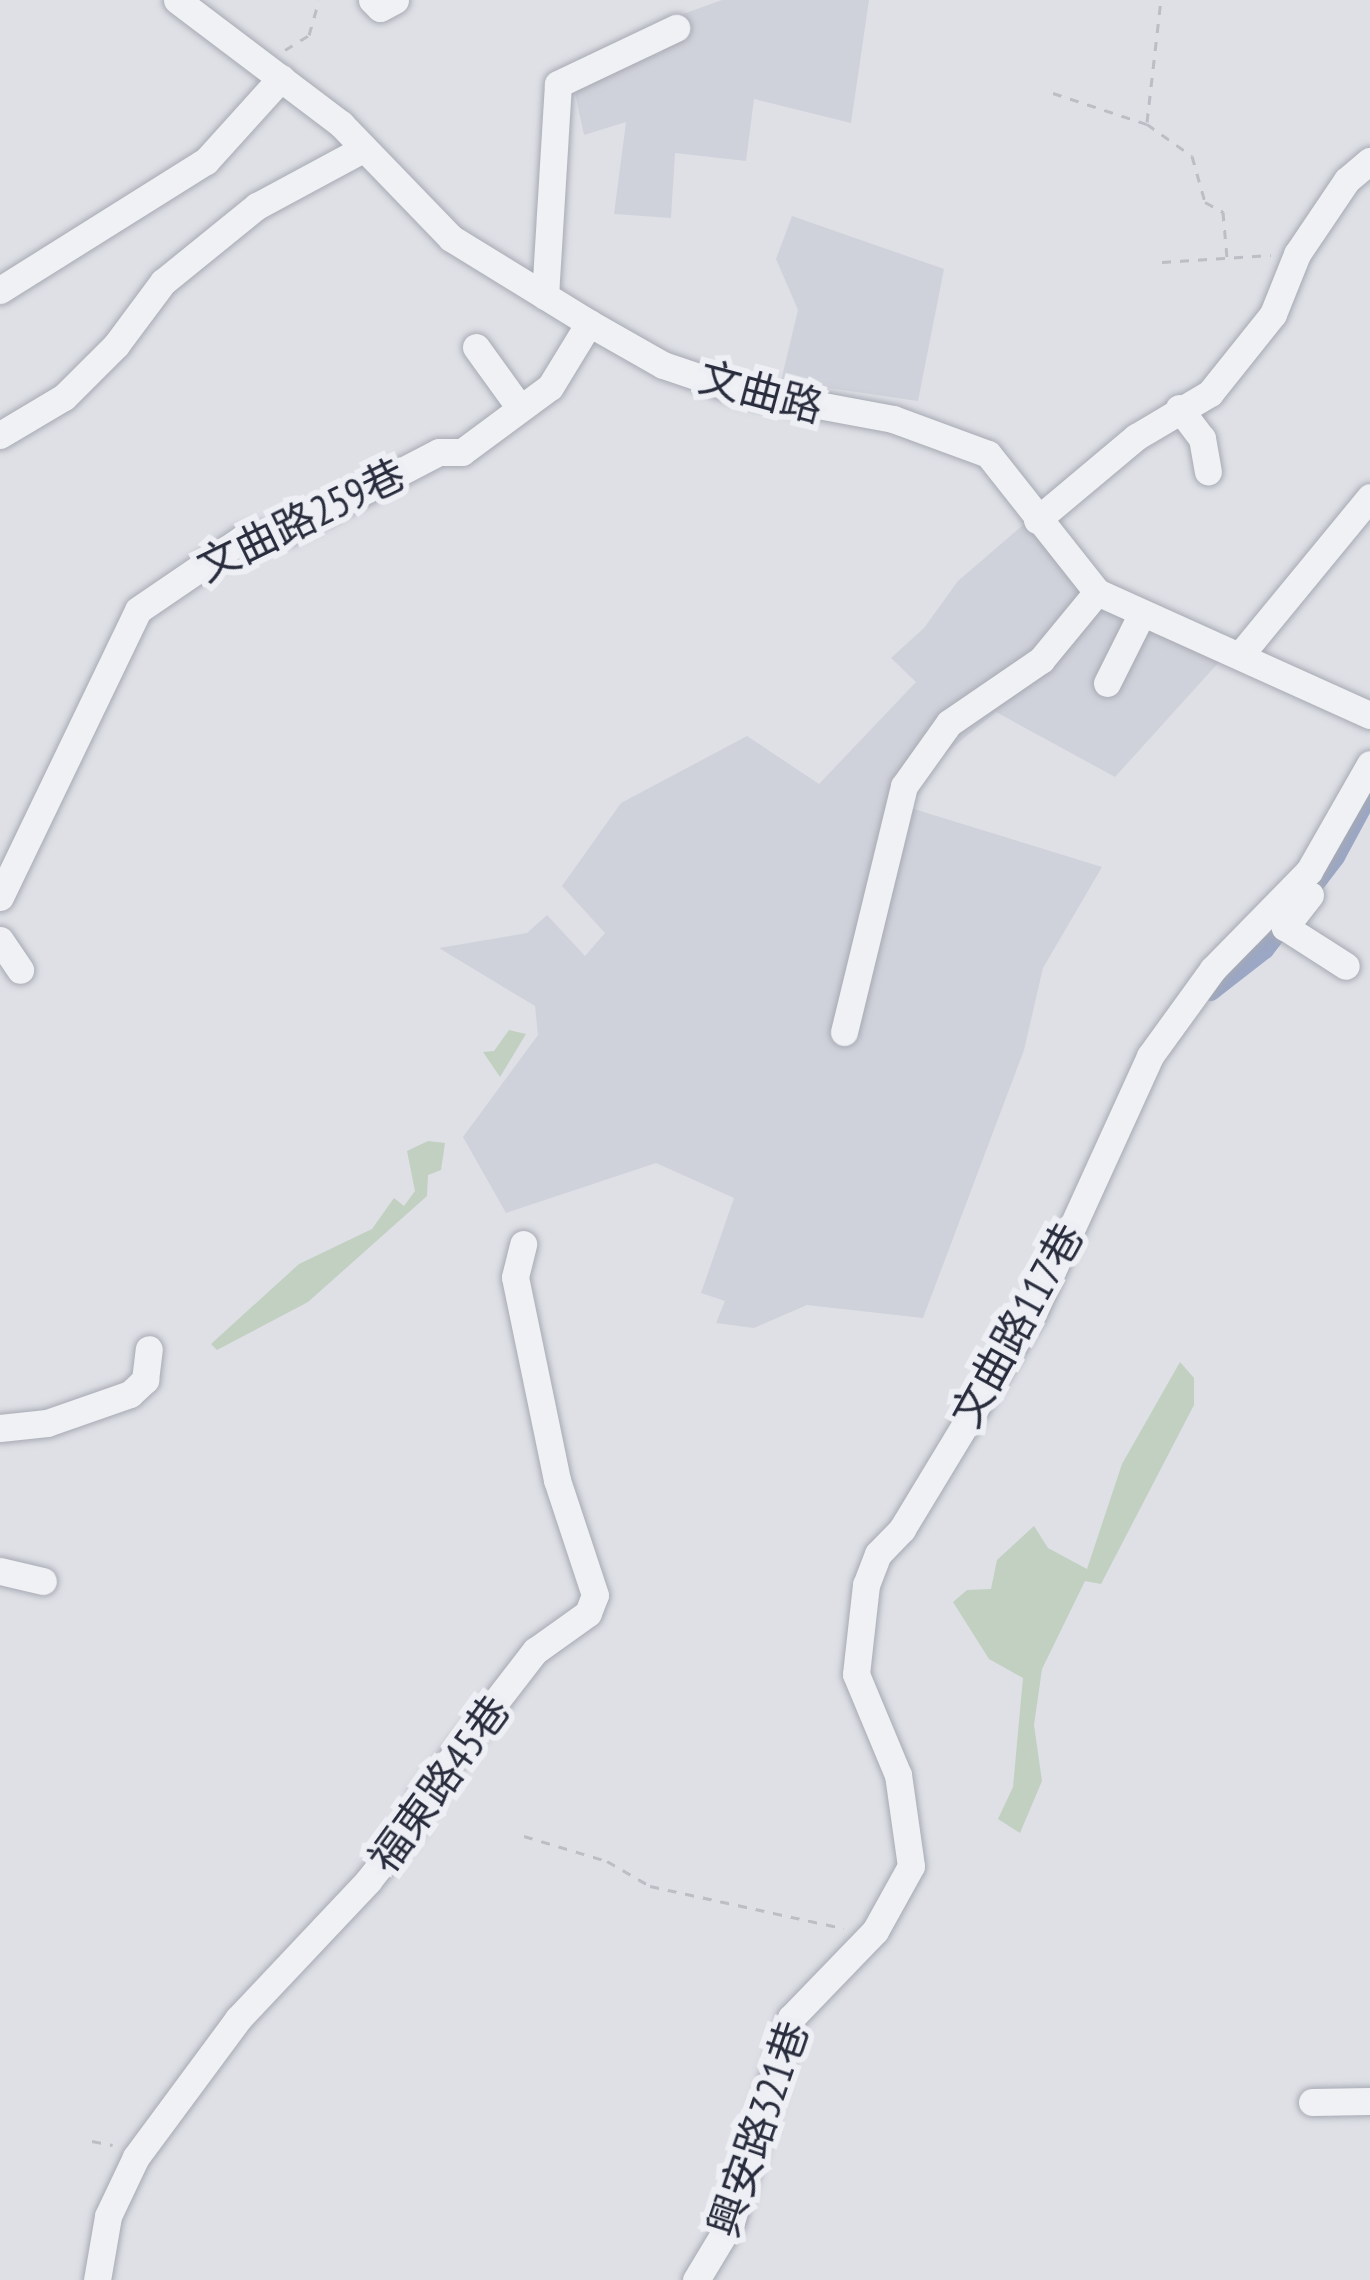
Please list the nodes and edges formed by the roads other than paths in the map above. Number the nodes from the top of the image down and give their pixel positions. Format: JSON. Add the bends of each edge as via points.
{"nodes":[{"id":1,"x":177,"y":0,"type":"edge"},
{"id":2,"x":372,"y":0,"type":"edge"},
{"id":3,"x":395,"y":0,"type":"edge"},
{"id":4,"x":676,"y":28,"type":"dead end"},
{"id":5,"x":271,"y":72,"type":"junction"},
{"id":6,"x":363,"y":149,"type":"junction"},
{"id":7,"x":1370,"y":160,"type":"edge"},
{"id":8,"x":0,"y":290,"type":"edge"},
{"id":9,"x":545,"y":296,"type":"junction"},
{"id":10,"x":589,"y":323,"type":"junction"},
{"id":11,"x":476,"y":347,"type":"dead end"},
{"id":12,"x":520,"y":408,"type":"junction"},
{"id":13,"x":1179,"y":409,"type":"junction"},
{"id":14,"x":0,"y":435,"type":"edge"},
{"id":15,"x":1208,"y":471,"type":"dead end"},
{"id":16,"x":1370,"y":496,"type":"edge"},
{"id":17,"x":1037,"y":520,"type":"junction"},
{"id":18,"x":1097,"y":592,"type":"junction"},
{"id":19,"x":1142,"y":613,"type":"junction"},
{"id":20,"x":1241,"y":655,"type":"junction"},
{"id":21,"x":1107,"y":683,"type":"dead end"},
{"id":22,"x":1370,"y":715,"type":"edge"},
{"id":23,"x":1370,"y":764,"type":"edge"},
{"id":24,"x":1370,"y":794,"type":"edge"},
{"id":25,"x":0,"y":898,"type":"edge"},
{"id":26,"x":0,"y":940,"type":"edge"},
{"id":27,"x":1346,"y":965,"type":"dead end"},
{"id":28,"x":20,"y":970,"type":"dead end"},
{"id":29,"x":844,"y":1032,"type":"dead end"},
{"id":30,"x":523,"y":1244,"type":"dead end"},
{"id":31,"x":149,"y":1349,"type":"dead end"},
{"id":32,"x":0,"y":1427,"type":"edge"},
{"id":33,"x":0,"y":1571,"type":"edge"},
{"id":34,"x":43,"y":1581,"type":"dead end"},
{"id":35,"x":875,"y":1931,"type":"joint"},
{"id":36,"x":1370,"y":2101,"type":"edge"},
{"id":37,"x":1312,"y":2102,"type":"dead end"},
{"id":38,"x":97,"y":2280,"type":"edge"},
{"id":39,"x":696,"y":2280,"type":"edge"}],
"edges":[{"from":1,"to":5,"type":"street","name":"文曲路"},
{"from":2,"to":3,"type":"street","via":[[380,8]]},
{"from":4,"to":9,"type":"street","via":[[559,83]]},
{"from":5,"to":6,"type":"street","name":"文曲路"},
{"from":5,"to":8,"type":"street","via":[[206,161]]},
{"from":6,"to":9,"type":"street","name":"文曲路","via":[[452,238]]},
{"from":6,"to":14,"type":"street","via":[[257,206],[163,282],[116,346],[64,397]]},
{"from":7,"to":13,"type":"street","via":[[1297,254],[1273,314],[1210,393]]},
{"from":9,"to":10,"type":"street","name":"文曲路"},
{"from":10,"to":12,"type":"street","name":"文曲路259巷","via":[[550,387]]},
{"from":10,"to":17,"type":"street","name":"文曲路","via":[[663,365],[737,390],[950,435],[988,454]]},
{"from":11,"to":12,"type":"street"},
{"from":12,"to":25,"type":"street","name":"文曲路259巷","via":[[462,452],[439,452],[287,531],[242,539],[138,610]]},
{"from":13,"to":15,"type":"street","via":[[1202,438]]},
{"from":13,"to":17,"type":"street"},
{"from":16,"to":20,"type":"street"},
{"from":17,"to":18,"type":"street","name":"文曲路"},
{"from":18,"to":19,"type":"street","name":"文曲路"},
{"from":18,"to":29,"type":"street","via":[[1041,660],[949,723],[904,786]]},
{"from":19,"to":20,"type":"street","name":"文曲路"},
{"from":19,"to":21,"type":"street"},
{"from":20,"to":22,"type":"street","name":"文曲路"},
{"from":23,"to":35,"type":"street","name":"文曲路117巷","via":[[1309,871],[1213,969],[1150,1056],[1033,1313],[902,1529],[878,1554],[856,1674],[898,1774],[911,1866]]},
{"from":24,"to":27,"type":"street","via":[[1324,879],[1285,927]]},
{"from":26,"to":28,"type":"street"},
{"from":30,"to":38,"type":"street","name":"福東路45巷","via":[[515,1276],[557,1480],[595,1595],[588,1613],[535,1651],[368,1881],[200,2071],[129,2169],[108,2216]]},
{"from":31,"to":32,"type":"street","via":[[145,1380],[130,1394],[47,1423]]},
{"from":33,"to":34,"type":"street"},
{"from":35,"to":39,"type":"street","name":"興安路321巷","via":[[791,2018],[731,2222]]},
{"from":36,"to":37,"type":"street"}]}
